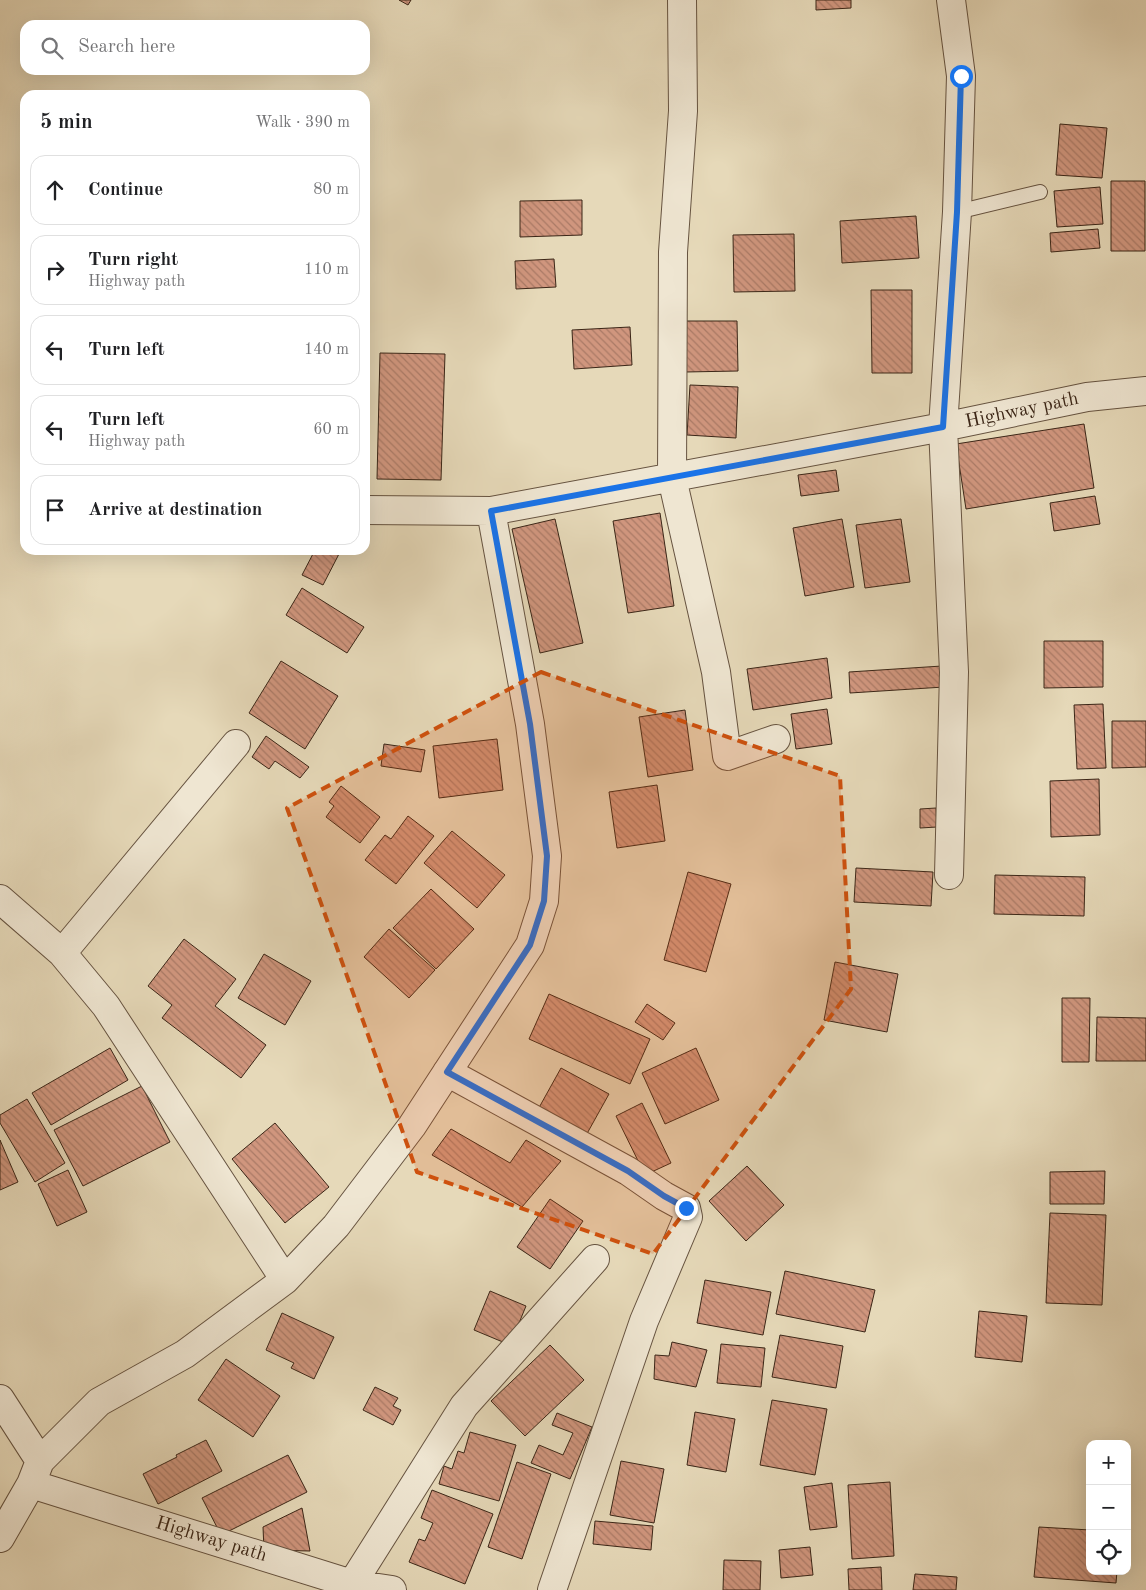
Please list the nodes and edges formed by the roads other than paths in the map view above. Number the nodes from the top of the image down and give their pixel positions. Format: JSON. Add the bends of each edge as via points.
{"nodes":[{"id":1,"x":682,"y":0,"type":"edge"},
{"id":2,"x":951,"y":0,"type":"edge"},
{"id":3,"x":1040,"y":192,"type":"dead end"},
{"id":4,"x":957,"y":212,"type":"junction"},
{"id":5,"x":1146,"y":391,"type":"edge"},
{"id":6,"x":943,"y":427,"type":"junction"},
{"id":7,"x":672,"y":478,"type":"junction"},
{"id":8,"x":370,"y":510,"type":"edge"},
{"id":9,"x":491,"y":511,"type":"junction"},
{"id":10,"x":776,"y":739,"type":"dead end"},
{"id":11,"x":236,"y":744,"type":"dead end"},
{"id":12,"x":949,"y":875,"type":"dead end"},
{"id":13,"x":0,"y":899,"type":"edge"},
{"id":14,"x":62,"y":953,"type":"junction"},
{"id":15,"x":447,"y":1072,"type":"junction"},
{"id":16,"x":594,"y":1259,"type":"dead end"},
{"id":17,"x":285,"y":1280,"type":"junction"},
{"id":18,"x":0,"y":1399,"type":"edge"},
{"id":19,"x":36,"y":1472,"type":"junction"},
{"id":20,"x":0,"y":1538,"type":"edge"},
{"id":21,"x":352,"y":1584,"type":"junction"},
{"id":22,"x":392,"y":1590,"type":"edge"},
{"id":23,"x":552,"y":1590,"type":"edge"}],
"edges":[{"from":1,"to":7,"type":"street","via":[[683,111],[673,252]]},
{"from":2,"to":4,"type":"street","via":[[961,76]]},
{"from":3,"to":4,"type":"lane"},
{"from":4,"to":6,"type":"street"},
{"from":5,"to":6,"type":"street","name":"Highway path","via":[[1087,397]]},
{"from":6,"to":7,"type":"street","name":"Highway path"},
{"from":6,"to":12,"type":"street","via":[[954,672]]},
{"from":7,"to":9,"type":"street","name":"Highway path"},
{"from":7,"to":10,"type":"street","via":[[716,672],[727,756]]},
{"from":8,"to":9,"type":"street","name":"Highway path"},
{"from":9,"to":15,"type":"street","via":[[530,724],[547,856],[544,901],[530,945]]},
{"from":11,"to":14,"type":"street"},
{"from":13,"to":14,"type":"street"},
{"from":14,"to":17,"type":"street","via":[[106,1006]]},
{"from":15,"to":17,"type":"street","via":[[412,1126],[336,1226]]},
{"from":15,"to":23,"type":"street","via":[[628,1171],[686,1208],[688,1217],[644,1321]]},
{"from":16,"to":21,"type":"street","via":[[464,1406]]},
{"from":17,"to":19,"type":"street","via":[[184,1354],[98,1402]]},
{"from":18,"to":19,"type":"street"},
{"from":19,"to":20,"type":"street"},
{"from":19,"to":21,"type":"street","name":"Highway path"},
{"from":21,"to":22,"type":"street","name":"Highway path"}]}
